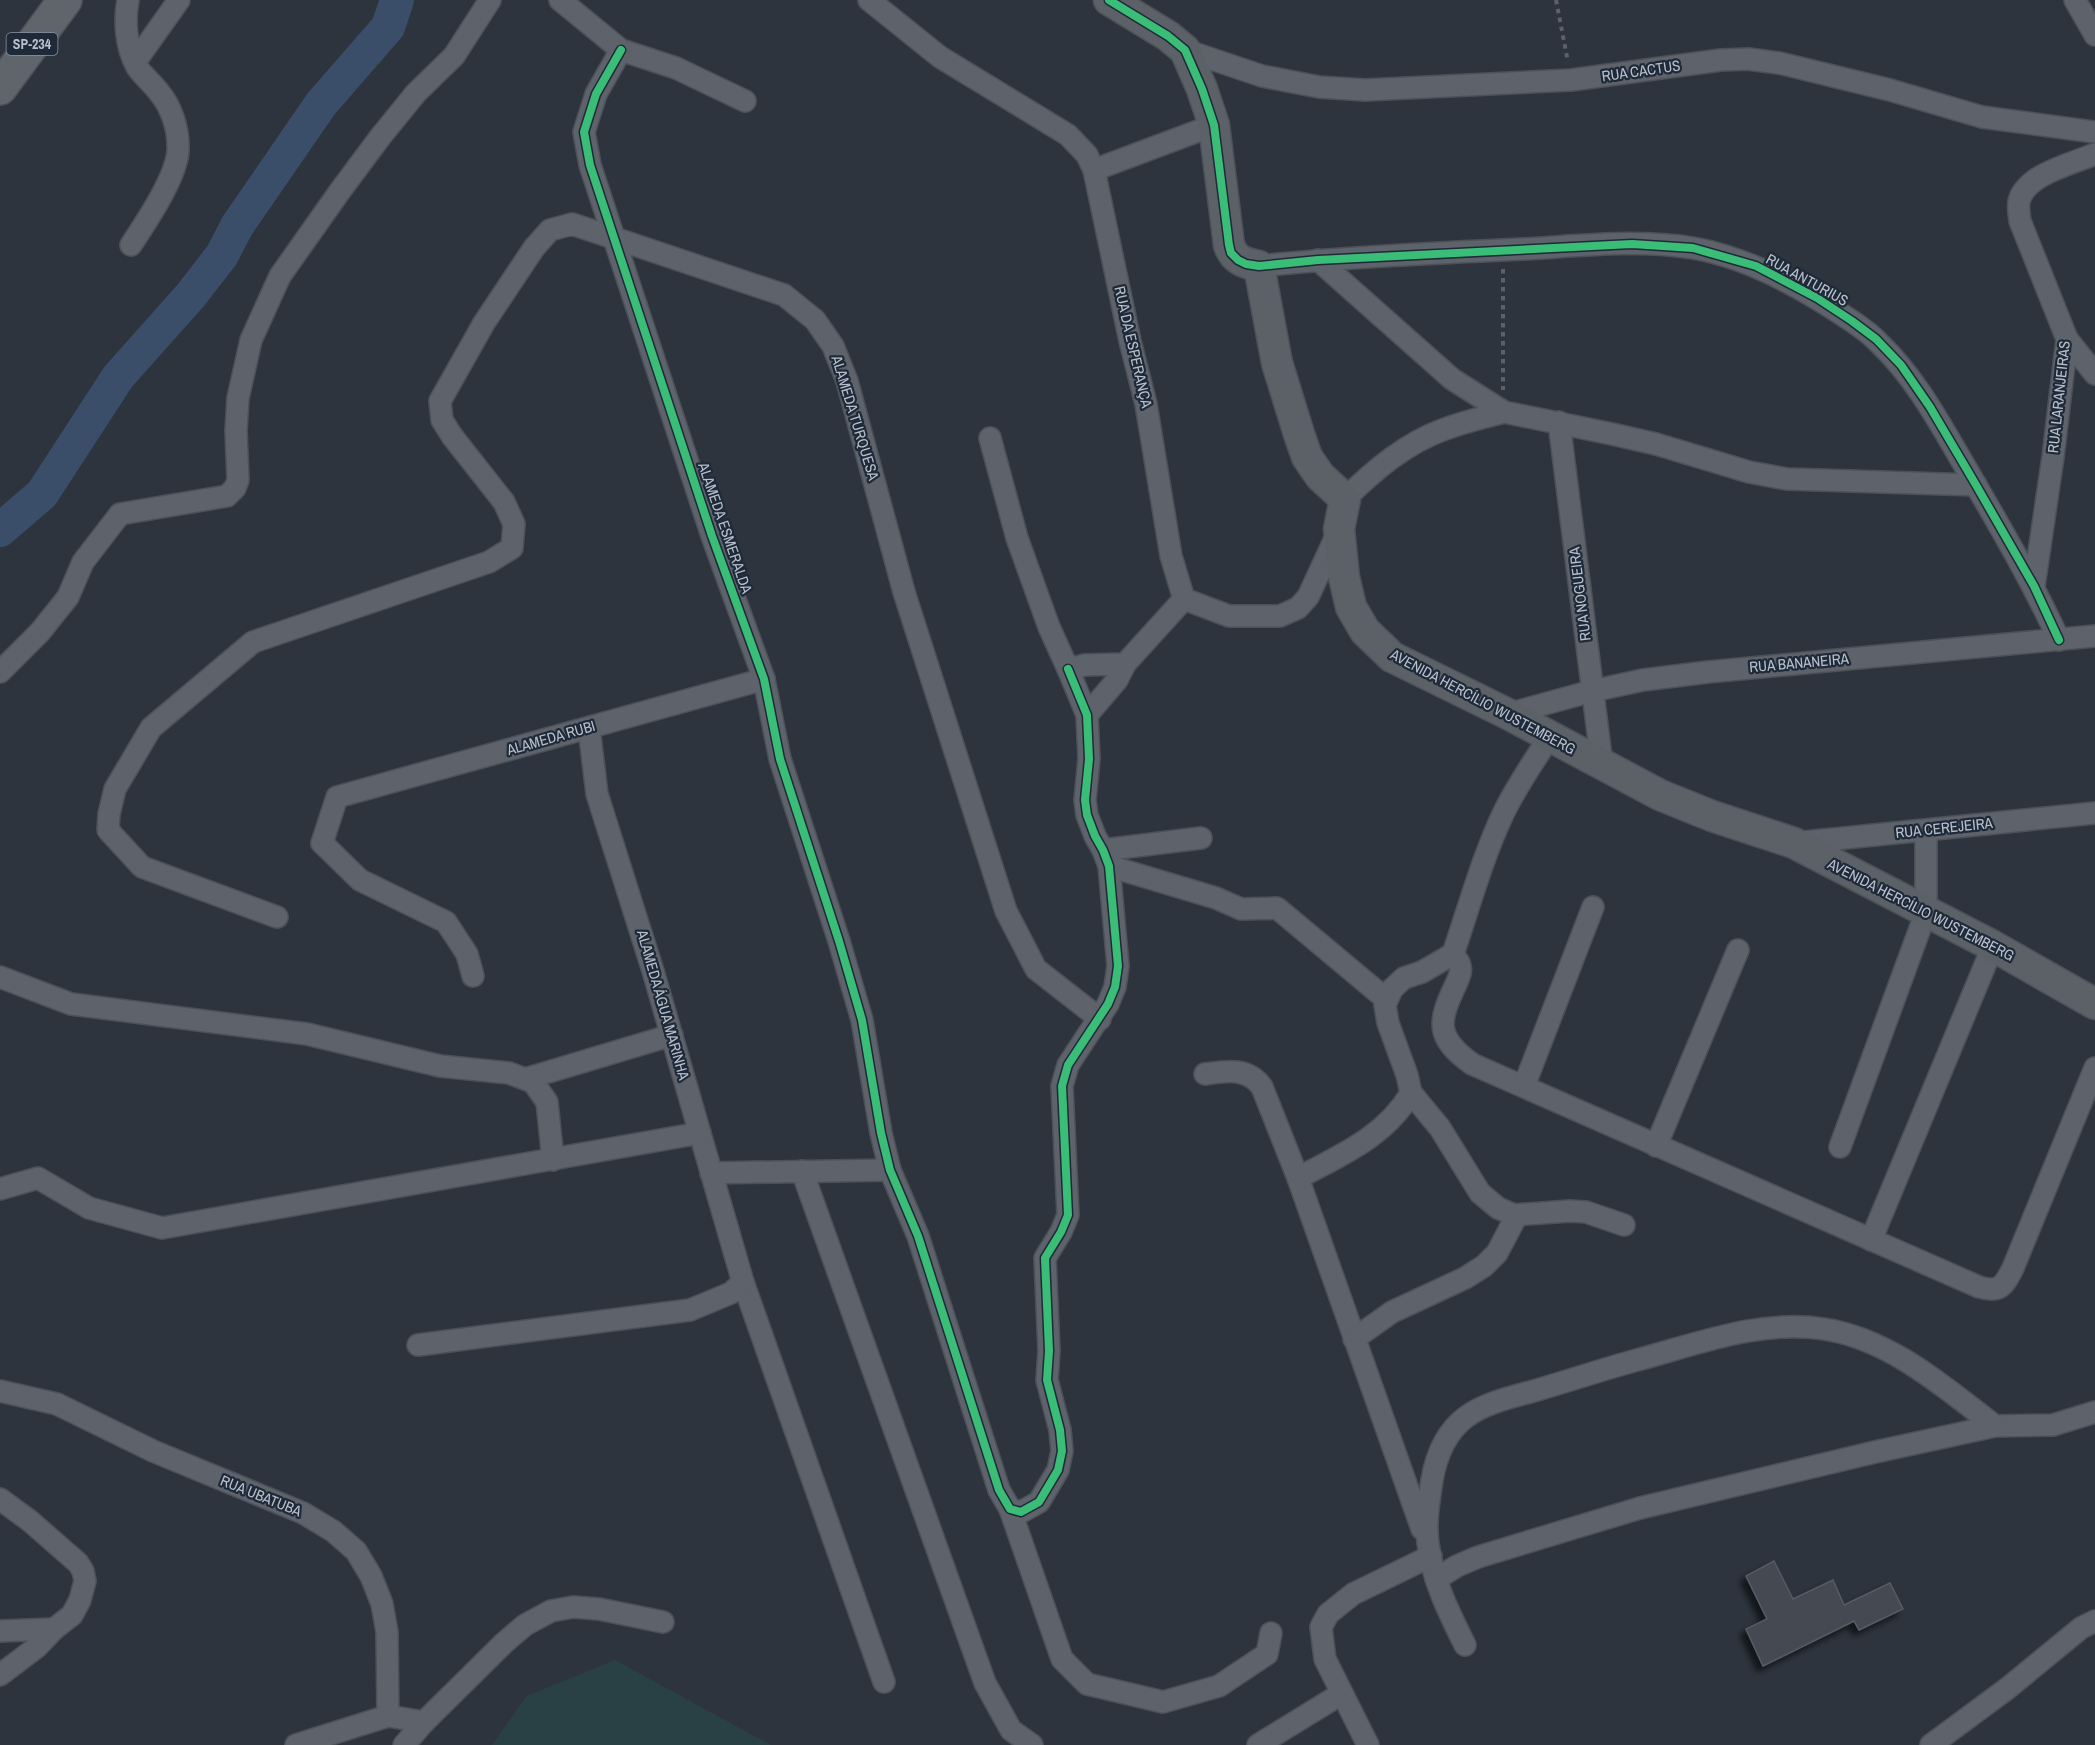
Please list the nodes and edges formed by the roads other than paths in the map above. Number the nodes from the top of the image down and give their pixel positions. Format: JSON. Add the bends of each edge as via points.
{"nodes":[{"id":1,"x":64,"y":0,"type":"edge"},
{"id":2,"x":128,"y":0,"type":"edge"},
{"id":3,"x":179,"y":0,"type":"edge"},
{"id":4,"x":490,"y":0,"type":"edge"},
{"id":5,"x":560,"y":0,"type":"edge"},
{"id":6,"x":869,"y":0,"type":"edge"},
{"id":7,"x":1109,"y":0,"type":"edge"},
{"id":8,"x":2075,"y":0,"type":"edge"},
{"id":9,"x":2095,"y":35,"type":"edge"},
{"id":10,"x":621,"y":50,"type":"junction"},
{"id":11,"x":1185,"y":50,"type":"junction"},
{"id":12,"x":135,"y":63,"type":"junction"},
{"id":13,"x":0,"y":88,"type":"edge"},
{"id":14,"x":745,"y":101,"type":"dead end"},
{"id":15,"x":1214,"y":125,"type":"junction"},
{"id":16,"x":2095,"y":132,"type":"edge"},
{"id":17,"x":2095,"y":154,"type":"edge"},
{"id":18,"x":1095,"y":170,"type":"junction"},
{"id":19,"x":615,"y":238,"type":"junction"},
{"id":20,"x":131,"y":245,"type":"dead end"},
{"id":21,"x":1318,"y":260,"type":"junction"},
{"id":22,"x":1259,"y":266,"type":"junction"},
{"id":23,"x":2067,"y":339,"type":"junction"},
{"id":24,"x":2095,"y":374,"type":"edge"},
{"id":25,"x":1504,"y":412,"type":"junction"},
{"id":26,"x":1559,"y":422,"type":"junction"},
{"id":27,"x":990,"y":438,"type":"dead end"},
{"id":28,"x":1976,"y":485,"type":"junction"},
{"id":29,"x":1346,"y":499,"type":"junction"},
{"id":30,"x":1339,"y":529,"type":"junction"},
{"id":31,"x":2034,"y":586,"type":"junction"},
{"id":32,"x":1184,"y":599,"type":"junction"},
{"id":33,"x":2095,"y":636,"type":"edge"},
{"id":34,"x":2059,"y":640,"type":"junction"},
{"id":35,"x":1125,"y":664,"type":"junction"},
{"id":36,"x":1068,"y":669,"type":"junction"},
{"id":37,"x":0,"y":672,"type":"edge"},
{"id":38,"x":764,"y":679,"type":"junction"},
{"id":39,"x":1592,"y":691,"type":"junction"},
{"id":40,"x":1508,"y":714,"type":"junction"},
{"id":41,"x":1087,"y":715,"type":"junction"},
{"id":42,"x":589,"y":728,"type":"junction"},
{"id":43,"x":1549,"y":738,"type":"junction"},
{"id":44,"x":1602,"y":765,"type":"junction"},
{"id":45,"x":2095,"y":813,"type":"edge"},
{"id":46,"x":1926,"y":830,"type":"junction"},
{"id":47,"x":1201,"y":838,"type":"dead end"},
{"id":48,"x":1794,"y":843,"type":"junction"},
{"id":49,"x":1106,"y":858,"type":"junction"},
{"id":50,"x":1593,"y":908,"type":"dead end"},
{"id":51,"x":1926,"y":912,"type":"junction"},
{"id":52,"x":277,"y":917,"type":"dead end"},
{"id":53,"x":1993,"y":946,"type":"junction"},
{"id":54,"x":1738,"y":950,"type":"dead end"},
{"id":55,"x":1453,"y":954,"type":"junction"},
{"id":56,"x":473,"y":976,"type":"dead end"},
{"id":57,"x":0,"y":977,"type":"edge"},
{"id":58,"x":1387,"y":1000,"type":"junction"},
{"id":59,"x":2095,"y":1004,"type":"edge"},
{"id":60,"x":1100,"y":1019,"type":"junction"},
{"id":61,"x":672,"y":1035,"type":"junction"},
{"id":62,"x":2095,"y":1068,"type":"edge"},
{"id":63,"x":1205,"y":1074,"type":"dead end"},
{"id":64,"x":525,"y":1079,"type":"junction"},
{"id":65,"x":1524,"y":1086,"type":"junction"},
{"id":66,"x":1411,"y":1093,"type":"junction"},
{"id":67,"x":700,"y":1133,"type":"junction"},
{"id":68,"x":1656,"y":1146,"type":"junction"},
{"id":69,"x":1840,"y":1147,"type":"dead end"},
{"id":70,"x":553,"y":1160,"type":"junction"},
{"id":71,"x":890,"y":1170,"type":"junction"},
{"id":72,"x":802,"y":1171,"type":"junction"},
{"id":73,"x":711,"y":1173,"type":"junction"},
{"id":74,"x":1298,"y":1178,"type":"junction"},
{"id":75,"x":0,"y":1189,"type":"edge"},
{"id":76,"x":1517,"y":1215,"type":"junction"},
{"id":77,"x":1624,"y":1225,"type":"dead end"},
{"id":78,"x":1871,"y":1240,"type":"junction"},
{"id":79,"x":743,"y":1282,"type":"junction"},
{"id":80,"x":1354,"y":1339,"type":"junction"},
{"id":81,"x":418,"y":1345,"type":"dead end"},
{"id":82,"x":0,"y":1391,"type":"edge"},
{"id":83,"x":2095,"y":1412,"type":"edge"},
{"id":84,"x":1995,"y":1426,"type":"junction"},
{"id":85,"x":0,"y":1499,"type":"edge"},
{"id":86,"x":1010,"y":1509,"type":"junction"},
{"id":87,"x":1429,"y":1550,"type":"junction"},
{"id":88,"x":1436,"y":1579,"type":"junction"},
{"id":89,"x":2095,"y":1621,"type":"edge"},
{"id":90,"x":663,"y":1622,"type":"dead end"},
{"id":91,"x":54,"y":1629,"type":"junction"},
{"id":92,"x":0,"y":1631,"type":"edge"},
{"id":93,"x":1271,"y":1633,"type":"dead end"},
{"id":94,"x":1465,"y":1645,"type":"dead end"},
{"id":95,"x":0,"y":1675,"type":"edge"},
{"id":96,"x":884,"y":1682,"type":"dead end"},
{"id":97,"x":1341,"y":1694,"type":"junction"},
{"id":98,"x":387,"y":1716,"type":"junction"},
{"id":99,"x":424,"y":1722,"type":"junction"},
{"id":100,"x":296,"y":1745,"type":"edge"},
{"id":101,"x":404,"y":1745,"type":"edge"},
{"id":102,"x":1032,"y":1745,"type":"edge"},
{"id":103,"x":1258,"y":1745,"type":"edge"},
{"id":104,"x":1368,"y":1745,"type":"edge"},
{"id":105,"x":1931,"y":1745,"type":"edge"}],
"edges":[{"from":1,"to":13,"type":"main road","number":"SP-234"},
{"from":2,"to":12,"type":"street","via":[[127,37]]},
{"from":3,"to":12,"type":"street"},
{"from":4,"to":37,"type":"street","via":[[454,56],[416,93],[381,136],[280,276],[251,340],[238,398],[235,488],[227,496],[120,514],[83,562],[68,597]]},
{"from":5,"to":10,"type":"street"},
{"from":6,"to":18,"type":"street","name":"RUA DA ESPERANÇA","via":[[940,57],[1068,135]]},
{"from":7,"to":11,"type":"street"},
{"from":8,"to":9,"type":"street"},
{"from":10,"to":14,"type":"street","via":[[676,68]]},
{"from":10,"to":19,"type":"street","name":"ALAMEDA ESMERALDA","via":[[596,94],[584,132],[590,165]]},
{"from":11,"to":15,"type":"street"},
{"from":11,"to":16,"type":"street","name":"RUA CACTUS","via":[[1262,76],[1319,87],[1365,90],[1571,81],[1748,59],[1890,90],[1982,117]]},
{"from":12,"to":20,"type":"street","via":[[168,103],[178,152],[172,175]]},
{"from":15,"to":18,"type":"street"},
{"from":15,"to":22,"type":"street","via":[[1229,245],[1238,260]]},
{"from":17,"to":23,"type":"street","name":"RUA LARANJEIRAS","via":[[2040,176],[2027,186],[2019,202],[2020,220]]},
{"from":18,"to":32,"type":"street","name":"RUA DA ESPERANÇA","via":[[1146,404],[1171,556]]},
{"from":19,"to":38,"type":"street","name":"ALAMEDA ESMERALDA","via":[[712,536]]},
{"from":19,"to":52,"type":"street","name":"ALAMEDA TURQUESA","via":[[572,224],[550,231],[534,248],[484,323],[440,401],[442,420],[452,436],[504,502],[514,524],[512,548],[489,562],[253,642],[151,728],[116,789],[108,830],[142,867]]},
{"from":19,"to":60,"type":"street","name":"ALAMEDA TURQUESA","via":[[771,290],[796,303],[815,320],[833,346],[847,381],[904,592],[1006,911],[1036,969]]},
{"from":21,"to":22,"type":"street","name":"RUA ANTURIUS"},
{"from":21,"to":25,"type":"street","via":[[1452,379]]},
{"from":21,"to":28,"type":"street","name":"RUA ANTURIUS","via":[[1632,244],[1693,248],[1756,266],[1817,298],[1876,339],[1901,365],[1930,407]]},
{"from":22,"to":29,"type":"street","via":[[1278,363],[1307,457],[1320,476]]},
{"from":23,"to":24,"type":"street"},
{"from":23,"to":31,"type":"street","name":"RUA LARANJEIRAS"},
{"from":25,"to":26,"type":"street"},
{"from":25,"to":29,"type":"street","via":[[1443,429],[1394,455]]},
{"from":26,"to":28,"type":"street","via":[[1787,479]]},
{"from":26,"to":39,"type":"street","name":"RUA NOGUEIRA"},
{"from":27,"to":36,"type":"street","via":[[1017,538]]},
{"from":28,"to":31,"type":"street","name":"RUA ANTURIUS"},
{"from":29,"to":30,"type":"street","name":"AVENIDA HERCÍLIO WUSTEMBERG"},
{"from":30,"to":32,"type":"street","via":[[1308,597],[1298,608],[1280,616],[1229,616]]},
{"from":30,"to":40,"type":"street","name":"AVENIDA HERCÍLIO WUSTEMBERG","via":[[1351,607],[1365,631],[1392,657]]},
{"from":31,"to":34,"type":"street","name":"RUA ANTURIUS"},
{"from":32,"to":35,"type":"street"},
{"from":33,"to":34,"type":"street","name":"RUA BANANEIRA"},
{"from":34,"to":39,"type":"street","name":"RUA BANANEIRA","via":[[1708,672]]},
{"from":35,"to":36,"type":"street"},
{"from":35,"to":41,"type":"street","via":[[1117,680]]},
{"from":36,"to":41,"type":"street"},
{"from":38,"to":42,"type":"street","name":"ALAMEDA RUBI"},
{"from":38,"to":71,"type":"street","name":"ALAMEDA ESMERALDA","via":[[780,759],[862,1020]]},
{"from":39,"to":40,"type":"street","name":"RUA BANANEIRA"},
{"from":39,"to":44,"type":"street","name":"RUA NOGUEIRA"},
{"from":40,"to":43,"type":"street","name":"AVENIDA HERCÍLIO WUSTEMBERG"},
{"from":41,"to":49,"type":"street","via":[[1089,759],[1085,800]]},
{"from":42,"to":56,"type":"street","name":"ALAMEDA RUBI","via":[[337,797],[322,843],[360,880],[446,922],[466,954]]},
{"from":42,"to":61,"type":"street","name":"ALAMEDA ÁGUA MARINHA","via":[[597,794]]},
{"from":43,"to":44,"type":"street","name":"AVENIDA HERCÍLIO WUSTEMBERG"},
{"from":43,"to":55,"type":"street","via":[[1504,812]]},
{"from":44,"to":48,"type":"street","name":"AVENIDA HERCÍLIO WUSTEMBERG","via":[[1660,795]]},
{"from":45,"to":46,"type":"street","name":"RUA CEREJEIRA"},
{"from":46,"to":48,"type":"street","name":"RUA CEREJEIRA"},
{"from":46,"to":51,"type":"street"},
{"from":47,"to":49,"type":"street"},
{"from":48,"to":51,"type":"street","name":"AVENIDA HERCÍLIO WUSTEMBERG"},
{"from":49,"to":58,"type":"street","via":[[1241,909],[1277,908]]},
{"from":49,"to":60,"type":"street","via":[[1118,966],[1115,987]]},
{"from":50,"to":65,"type":"street"},
{"from":51,"to":53,"type":"street","name":"AVENIDA HERCÍLIO WUSTEMBERG"},
{"from":51,"to":69,"type":"street"},
{"from":53,"to":59,"type":"street","name":"AVENIDA HERCÍLIO WUSTEMBERG"},
{"from":53,"to":78,"type":"street"},
{"from":54,"to":68,"type":"street"},
{"from":55,"to":58,"type":"street","via":[[1404,978]]},
{"from":55,"to":65,"type":"street","via":[[1461,973],[1444,1010],[1442,1027],[1449,1043],[1472,1064]]},
{"from":57,"to":64,"type":"street","via":[[71,1004],[306,1034],[440,1066],[509,1073]]},
{"from":58,"to":66,"type":"street","via":[[1388,1023]]},
{"from":60,"to":86,"type":"street","via":[[1068,1065],[1062,1086],[1068,1215],[1045,1258],[1047,1380],[1062,1451],[1058,1470],[1039,1502],[1021,1512]]},
{"from":61,"to":64,"type":"street"},
{"from":61,"to":67,"type":"street","name":"ALAMEDA ÁGUA MARINHA"},
{"from":62,"to":78,"type":"street","via":[[2013,1268],[1997,1289],[1979,1287]]},
{"from":63,"to":74,"type":"street","via":[[1244,1072],[1256,1078]]},
{"from":64,"to":70,"type":"street","via":[[533,1082],[547,1102]]},
{"from":65,"to":68,"type":"street"},
{"from":66,"to":74,"type":"street","via":[[1381,1130]]},
{"from":66,"to":76,"type":"street","via":[[1440,1128],[1480,1193],[1498,1208]]},
{"from":67,"to":70,"type":"street"},
{"from":67,"to":73,"type":"street","name":"ALAMEDA ÁGUA MARINHA"},
{"from":68,"to":78,"type":"street"},
{"from":70,"to":75,"type":"street","via":[[162,1228],[89,1208],[38,1178]]},
{"from":71,"to":72,"type":"street"},
{"from":71,"to":86,"type":"street","name":"ALAMEDA ESMERALDA","via":[[918,1236],[999,1490]]},
{"from":72,"to":73,"type":"street"},
{"from":72,"to":102,"type":"street","via":[[985,1683],[1011,1730]]},
{"from":73,"to":79,"type":"street","name":"ALAMEDA ÁGUA MARINHA"},
{"from":74,"to":80,"type":"street"},
{"from":76,"to":77,"type":"street","via":[[1586,1212]]},
{"from":76,"to":80,"type":"street","via":[[1497,1253],[1484,1266],[1392,1312]]},
{"from":79,"to":81,"type":"street","via":[[731,1293],[690,1310]]},
{"from":79,"to":96,"type":"street","name":"ALAMEDA ÁGUA MARINHA"},
{"from":80,"to":87,"type":"street"},
{"from":82,"to":98,"type":"street","name":"RUA UBATUBA","via":[[57,1404],[153,1451],[303,1513],[333,1531],[356,1551],[382,1604],[387,1632]]},
{"from":83,"to":84,"type":"street","via":[[2053,1425]]},
{"from":84,"to":87,"type":"street","via":[[1929,1375],[1870,1342],[1824,1329],[1742,1331],[1492,1404],[1466,1417],[1454,1428],[1438,1456],[1427,1509]]},
{"from":84,"to":88,"type":"street","via":[[1640,1508],[1478,1557]]},
{"from":85,"to":91,"type":"street","via":[[64,1550],[83,1571],[85,1581],[80,1600],[72,1615]]},
{"from":86,"to":93,"type":"street","name":"ALAMEDA ESMERALDA","via":[[1062,1659],[1087,1684],[1163,1702],[1219,1686],[1267,1654]]},
{"from":87,"to":88,"type":"street"},
{"from":87,"to":97,"type":"street","via":[[1353,1594],[1328,1614],[1321,1627],[1325,1659]]},
{"from":88,"to":94,"type":"street"},
{"from":89,"to":105,"type":"street"},
{"from":90,"to":99,"type":"street","via":[[599,1609],[573,1607],[551,1611],[525,1625]]},
{"from":91,"to":92,"type":"street"},
{"from":91,"to":95,"type":"street"},
{"from":97,"to":103,"type":"street"},
{"from":97,"to":104,"type":"street"},
{"from":98,"to":99,"type":"street"},
{"from":98,"to":100,"type":"street"},
{"from":99,"to":101,"type":"street"}]}
